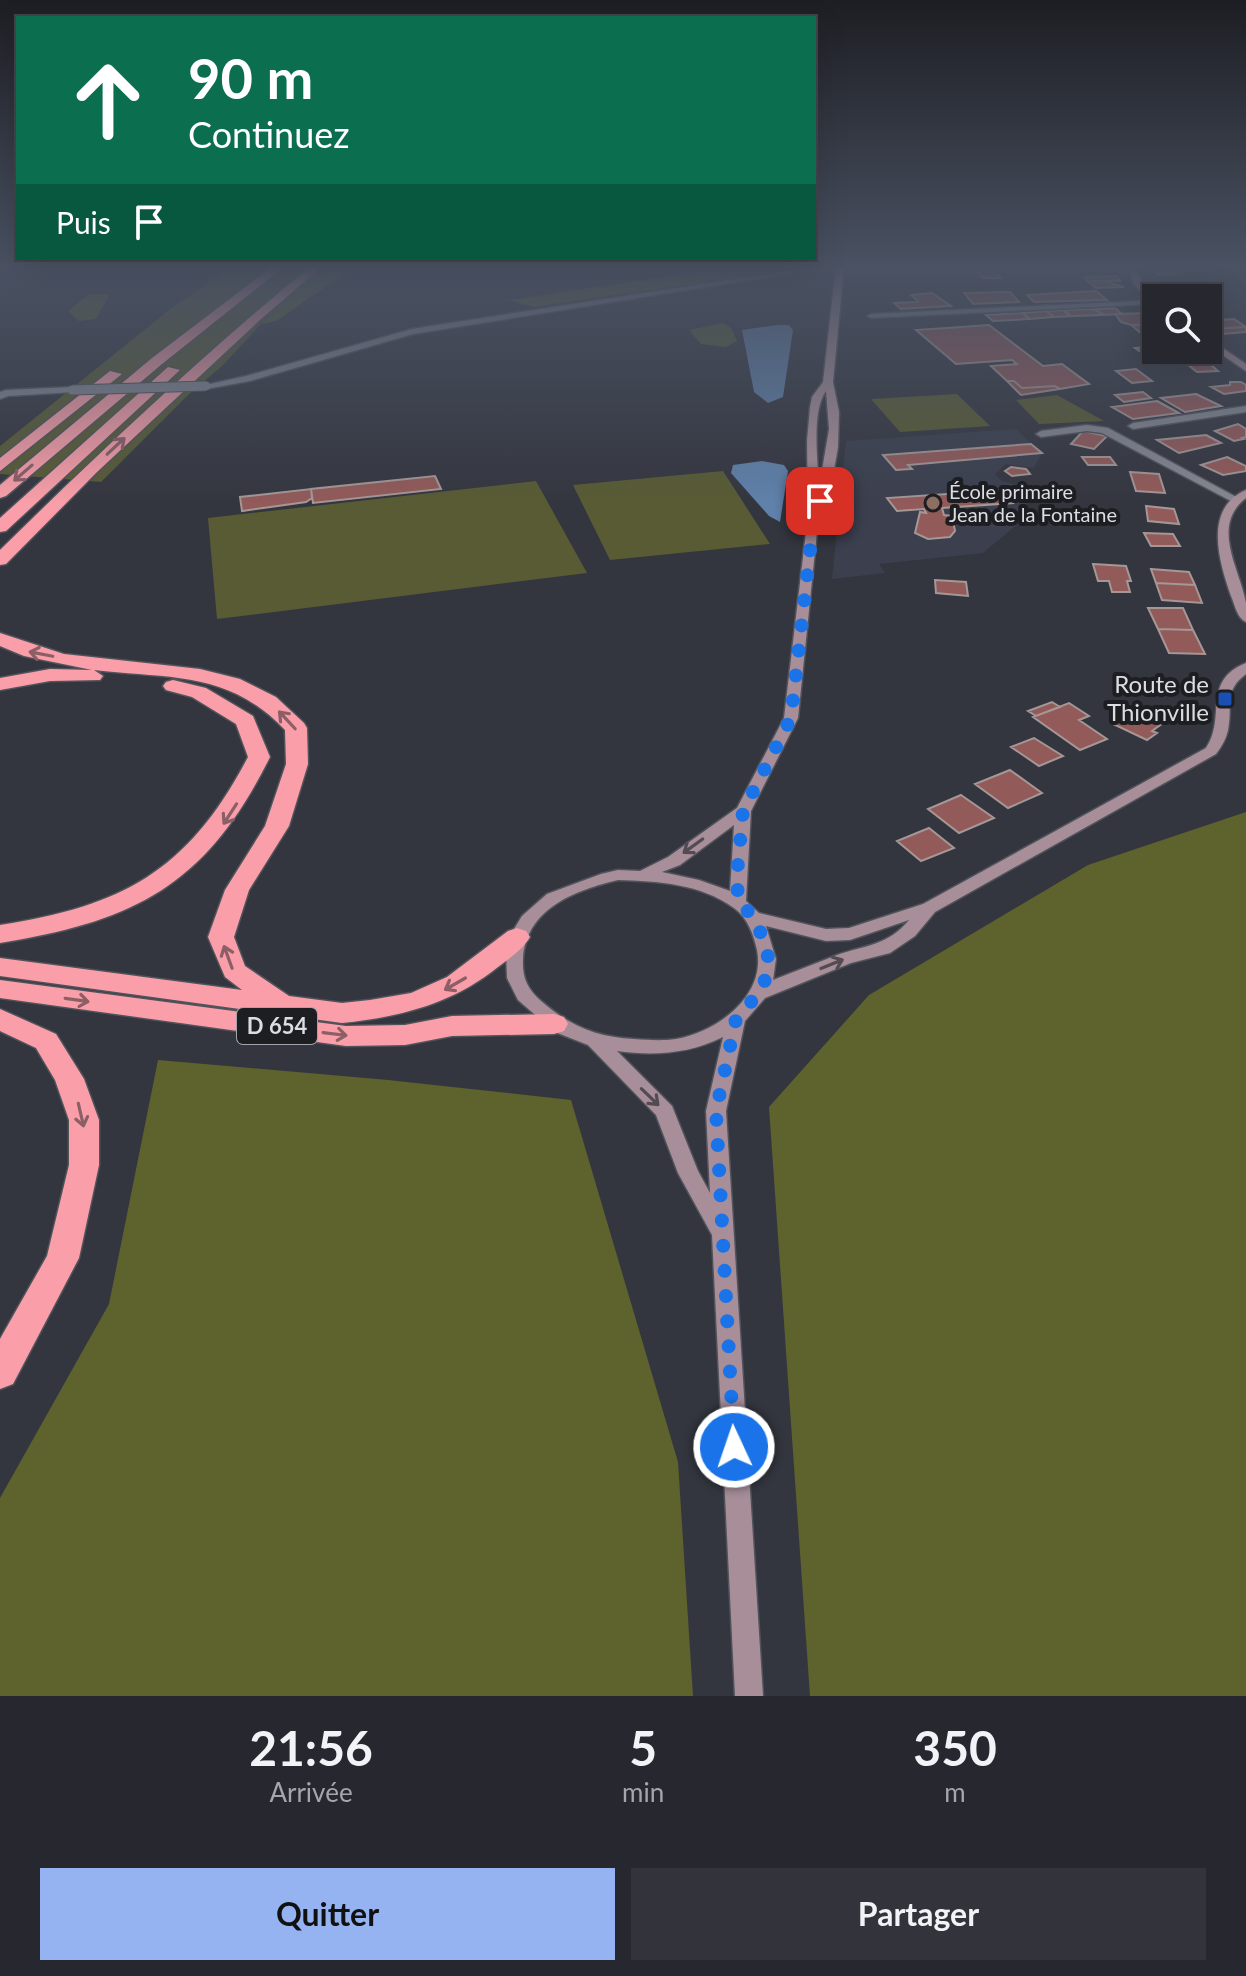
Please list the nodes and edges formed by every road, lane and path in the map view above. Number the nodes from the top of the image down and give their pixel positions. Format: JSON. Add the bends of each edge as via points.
{"nodes":[{"id":1,"x":178,"y":345,"type":"edge"},
{"id":2,"x":205,"y":345,"type":"edge"},
{"id":3,"x":225,"y":345,"type":"edge"},
{"id":4,"x":366,"y":345,"type":"edge"},
{"id":5,"x":831,"y":345,"type":"edge"},
{"id":6,"x":1222,"y":351,"type":"edge"},
{"id":7,"x":125,"y":366,"type":"dead end"},
{"id":8,"x":1246,"y":368,"type":"edge"},
{"id":9,"x":828,"y":382,"type":"junction"},
{"id":10,"x":0,"y":396,"type":"edge"},
{"id":11,"x":1246,"y":409,"type":"edge"},
{"id":12,"x":1133,"y":426,"type":"dead end"},
{"id":13,"x":1041,"y":434,"type":"dead end"},
{"id":14,"x":812,"y":441,"type":"junction"},
{"id":15,"x":831,"y":450,"type":"junction"},
{"id":16,"x":0,"y":466,"type":"edge"},
{"id":17,"x":90,"y":470,"type":"junction"},
{"id":18,"x":0,"y":493,"type":"edge"},
{"id":19,"x":1240,"y":496,"type":"edge"},
{"id":20,"x":814,"y":515,"type":"junction"},
{"id":21,"x":0,"y":527,"type":"edge"},
{"id":22,"x":0,"y":560,"type":"edge"},
{"id":23,"x":0,"y":575,"type":"edge"},
{"id":24,"x":1245,"y":613,"type":"edge"},
{"id":25,"x":0,"y":639,"type":"edge"},
{"id":26,"x":1246,"y":667,"type":"edge"},
{"id":27,"x":0,"y":684,"type":"edge"},
{"id":28,"x":743,"y":811,"type":"junction"},
{"id":29,"x":640,"y":876,"type":"junction"},
{"id":30,"x":738,"y":902,"type":"junction"},
{"id":31,"x":929,"y":908,"type":"junction"},
{"id":32,"x":755,"y":918,"type":"junction"},
{"id":33,"x":0,"y":934,"type":"edge"},
{"id":34,"x":517,"y":937,"type":"junction"},
{"id":35,"x":0,"y":967,"type":"edge"},
{"id":36,"x":0,"y":989,"type":"edge"},
{"id":37,"x":759,"y":993,"type":"junction"},
{"id":38,"x":285,"y":1007,"type":"junction"},
{"id":39,"x":0,"y":1019,"type":"edge"},
{"id":40,"x":736,"y":1019,"type":"junction"},
{"id":41,"x":554,"y":1024,"type":"junction"},
{"id":42,"x":595,"y":1041,"type":"junction"},
{"id":43,"x":721,"y":1230,"type":"junction"},
{"id":44,"x":0,"y":1373,"type":"edge"},
{"id":45,"x":749,"y":1696,"type":"edge"}],
"edges":[{"from":1,"to":18,"type":"highway","one_way":true},
{"from":2,"to":21,"type":"highway"},
{"from":17,"to":3,"type":"highway","one_way":true},
{"from":4,"to":10,"type":"street","bridge":true,"via":[[206,386]]},
{"from":5,"to":9,"type":"main road"},
{"from":6,"to":8,"type":"main road"},
{"from":7,"to":16,"type":"highway"},
{"from":9,"to":14,"type":"main road","via":[[817,397]]},
{"from":9,"to":15,"type":"main road","via":[[833,395]]},
{"from":11,"to":12,"type":"street"},
{"from":13,"to":19,"type":"street","via":[[1104,430]]},
{"from":14,"to":15,"type":"main road"},
{"from":14,"to":20,"type":"main road"},
{"from":15,"to":20,"type":"main road","via":[[827,486]]},
{"from":17,"to":22,"type":"highway"},
{"from":17,"to":23,"type":"highway"},
{"from":19,"to":24,"type":"main road","via":[[1222,518],[1222,542]]},
{"from":20,"to":28,"type":"main road","via":[[791,718]]},
{"from":38,"to":25,"type":"highway","one_way":true,"via":[[234,971],[221,937],[237,890],[277,826],[297,764],[296,728],[266,699],[221,680],[65,659],[20,650]]},
{"from":26,"to":31,"type":"main road","via":[[1229,680],[1223,732],[1211,751]]},
{"from":27,"to":33,"type":"highway","one_way":true,"via":[[50,675],[128,677],[199,692],[245,721],[259,757],[222,826],[182,868],[125,902],[52,928]]},
{"from":28,"to":29,"type":"main road","one_way":true,"via":[[674,861]]},
{"from":28,"to":30,"type":"main road"},
{"from":29,"to":30,"type":"main road","via":[[670,876]]},
{"from":29,"to":34,"type":"main road","via":[[582,883],[552,897],[527,919]]},
{"from":30,"to":32,"type":"main road"},
{"from":31,"to":32,"type":"main road","via":[[850,934],[826,935]]},
{"from":37,"to":31,"type":"main road","one_way":true,"via":[[846,958],[884,949],[909,932]]},
{"from":32,"to":37,"type":"main road","via":[[768,953]]},
{"from":34,"to":38,"type":"highway","number":"D 654","one_way":true,"via":[[484,967],[430,998],[395,1009],[342,1013]]},
{"from":34,"to":41,"type":"main road","via":[[513,967],[521,992]]},
{"from":35,"to":38,"type":"highway","number":"D 654"},
{"from":36,"to":41,"type":"highway","number":"D 654","one_way":true,"via":[[346,1036]]},
{"from":37,"to":40,"type":"main road"},
{"from":39,"to":44,"type":"highway","one_way":true,"via":[[46,1041],[69,1079],[84,1120],[84,1165],[63,1258]]},
{"from":40,"to":42,"type":"main road","via":[[678,1046]]},
{"from":40,"to":43,"type":"main road","via":[[716,1111]]},
{"from":41,"to":42,"type":"main road"},
{"from":42,"to":43,"type":"main road","one_way":true,"via":[[665,1111],[688,1173]]},
{"from":43,"to":45,"type":"main road"}]}
